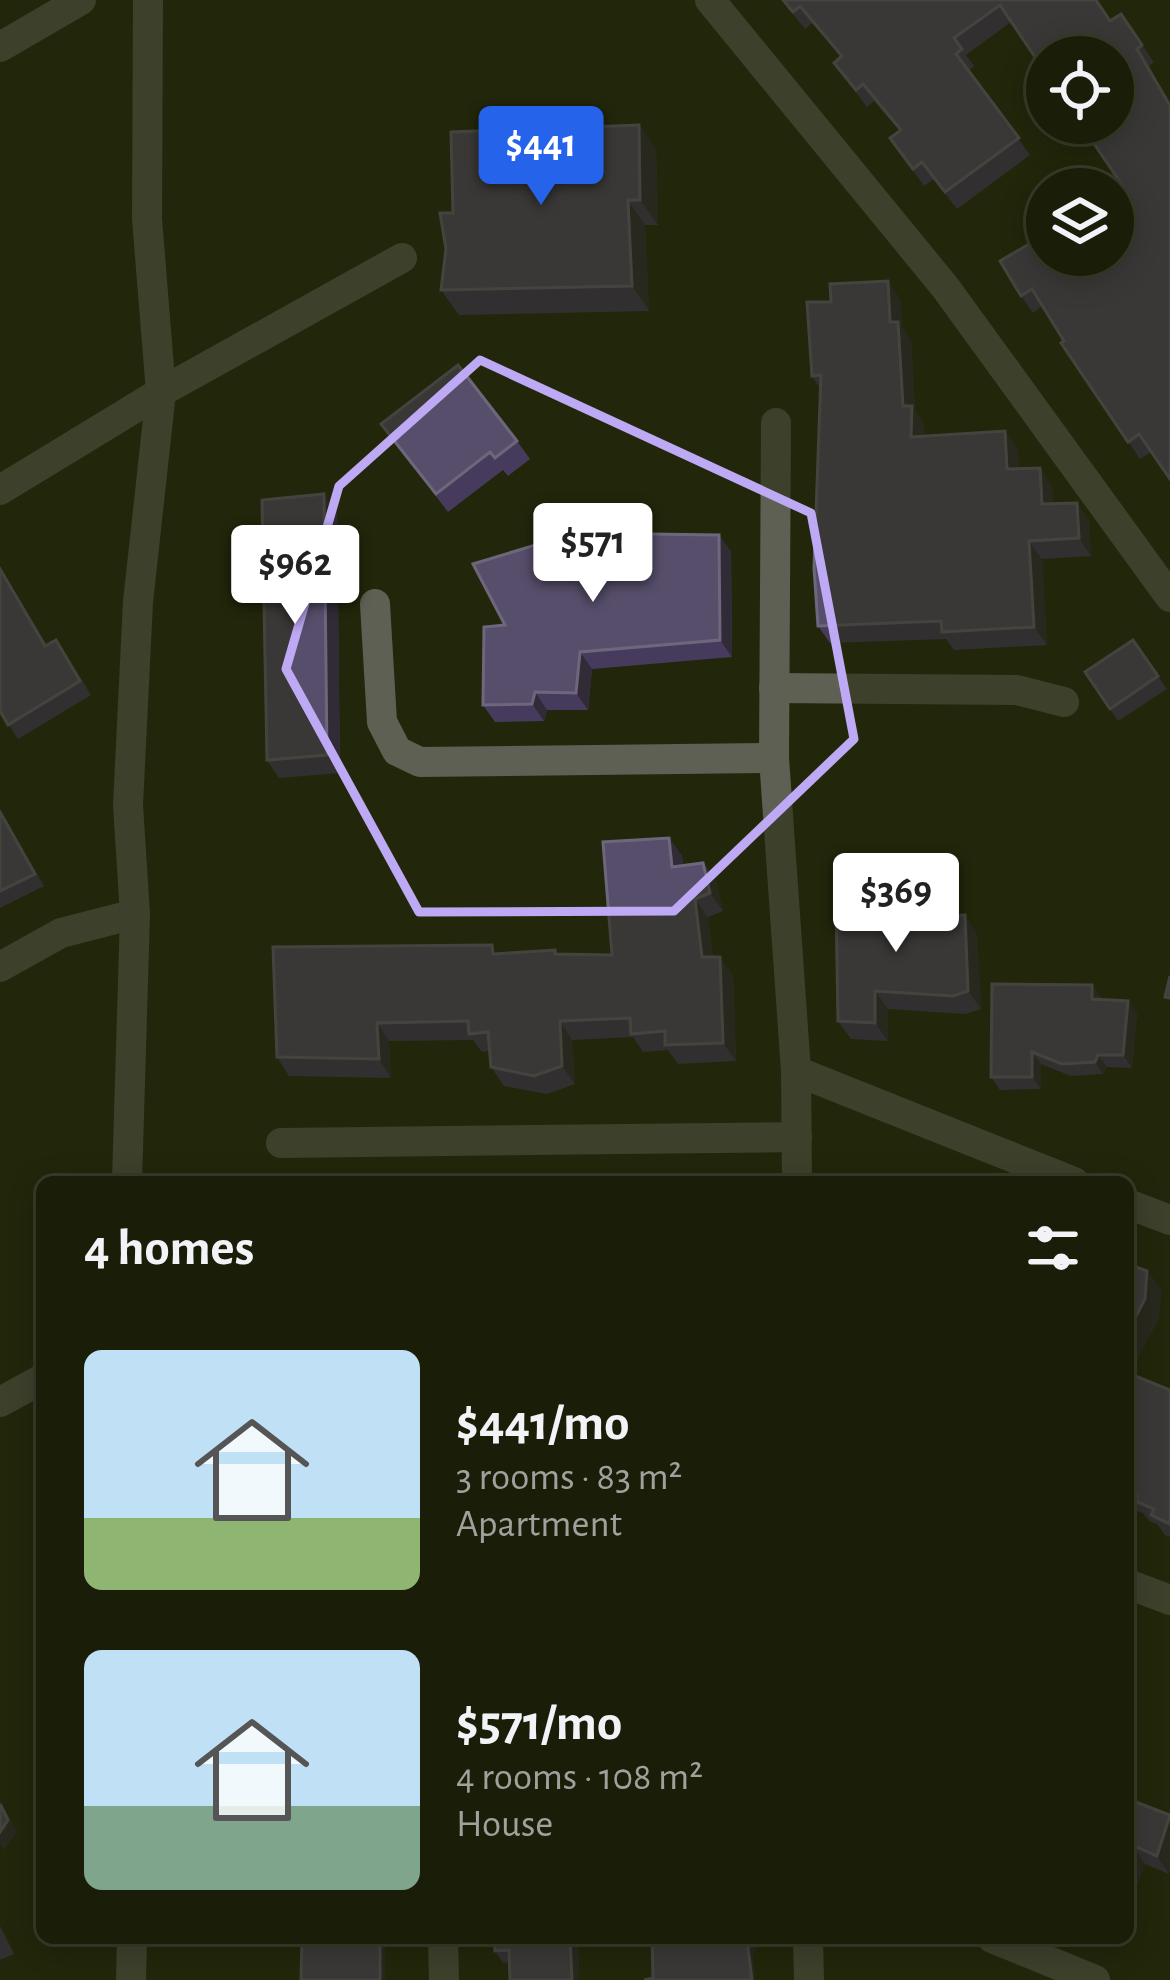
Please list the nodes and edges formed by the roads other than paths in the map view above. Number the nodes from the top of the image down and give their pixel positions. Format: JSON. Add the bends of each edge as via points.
{"nodes":[{"id":1,"x":81,"y":0,"type":"edge"},
{"id":2,"x":148,"y":0,"type":"edge"},
{"id":3,"x":710,"y":0,"type":"edge"},
{"id":4,"x":0,"y":47,"type":"edge"},
{"id":5,"x":402,"y":258,"type":"dead end"},
{"id":6,"x":161,"y":392,"type":"junction"},
{"id":7,"x":776,"y":423,"type":"dead end"},
{"id":8,"x":0,"y":490,"type":"edge"},
{"id":9,"x":1170,"y":598,"type":"edge"},
{"id":10,"x":375,"y":604,"type":"dead end"},
{"id":11,"x":775,"y":688,"type":"junction"},
{"id":12,"x":1064,"y":702,"type":"dead end"},
{"id":13,"x":774,"y":758,"type":"junction"},
{"id":14,"x":135,"y":914,"type":"junction"},
{"id":15,"x":0,"y":967,"type":"edge"},
{"id":16,"x":796,"y":1071,"type":"junction"},
{"id":17,"x":797,"y":1137,"type":"junction"},
{"id":18,"x":281,"y":1143,"type":"dead end"},
{"id":19,"x":127,"y":1176,"type":"edge"},
{"id":20,"x":797,"y":1176,"type":"edge"},
{"id":21,"x":1059,"y":1176,"type":"edge"},
{"id":22,"x":1134,"y":1206,"type":"edge"},
{"id":23,"x":1170,"y":1220,"type":"edge"},
{"id":24,"x":36,"y":1381,"type":"edge"},
{"id":25,"x":0,"y":1402,"type":"edge"},
{"id":26,"x":1134,"y":1586,"type":"edge"},
{"id":27,"x":1170,"y":1600,"type":"edge"},
{"id":28,"x":132,"y":1944,"type":"edge"},
{"id":29,"x":443,"y":1944,"type":"edge"},
{"id":30,"x":808,"y":1944,"type":"edge"},
{"id":31,"x":1007,"y":1944,"type":"edge"},
{"id":32,"x":131,"y":1980,"type":"edge"},
{"id":33,"x":444,"y":1980,"type":"edge"},
{"id":34,"x":809,"y":1980,"type":"edge"},
{"id":35,"x":1095,"y":1980,"type":"edge"}],
"edges":[{"from":1,"to":4,"type":"street"},
{"from":2,"to":6,"type":"street","via":[[147,219]]},
{"from":3,"to":9,"type":"street","via":[[945,287]]},
{"from":5,"to":6,"type":"street"},
{"from":6,"to":8,"type":"street"},
{"from":6,"to":14,"type":"street","via":[[138,602],[128,805]]},
{"from":7,"to":11,"type":"street"},
{"from":10,"to":13,"type":"street","via":[[382,722],[397,751],[420,762]]},
{"from":11,"to":12,"type":"street","via":[[1016,690]]},
{"from":11,"to":13,"type":"street"},
{"from":13,"to":16,"type":"street"},
{"from":14,"to":15,"type":"street","via":[[61,933]]},
{"from":14,"to":19,"type":"street"},
{"from":16,"to":17,"type":"street"},
{"from":16,"to":21,"type":"street"},
{"from":17,"to":18,"type":"street"},
{"from":17,"to":20,"type":"street"},
{"from":22,"to":23,"type":"street"},
{"from":24,"to":25,"type":"street"},
{"from":26,"to":27,"type":"street"},
{"from":28,"to":32,"type":"street"},
{"from":29,"to":33,"type":"street"},
{"from":30,"to":34,"type":"street"},
{"from":31,"to":35,"type":"street"}]}
